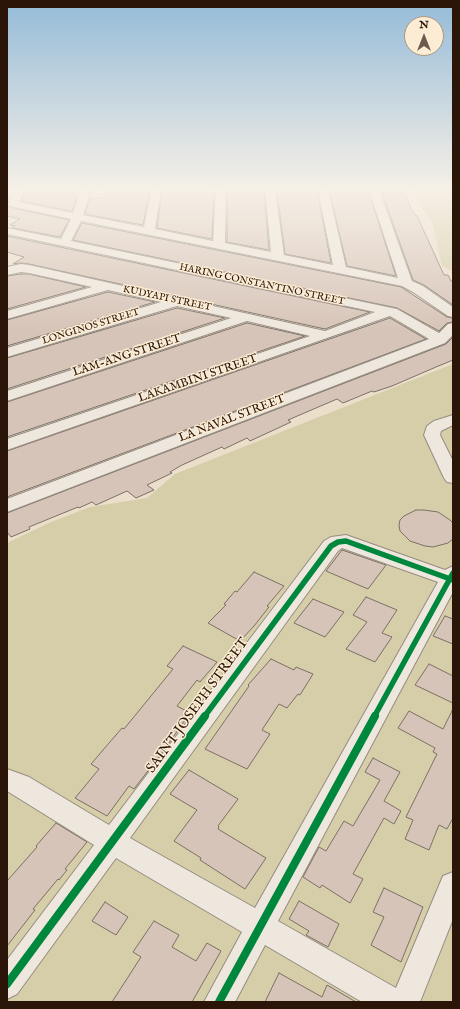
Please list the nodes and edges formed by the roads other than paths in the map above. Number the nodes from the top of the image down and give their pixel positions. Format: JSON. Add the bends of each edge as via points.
{"nodes":[{"id":1,"x":27,"y":237,"type":"edge"},
{"id":2,"x":67,"y":237,"type":"edge"},
{"id":3,"x":175,"y":237,"type":"edge"},
{"id":4,"x":219,"y":237,"type":"edge"},
{"id":5,"x":276,"y":237,"type":"edge"},
{"id":6,"x":333,"y":237,"type":"edge"},
{"id":7,"x":390,"y":237,"type":"edge"},
{"id":8,"x":64,"y":244,"type":"junction"},
{"id":9,"x":219,"y":246,"type":"junction"},
{"id":10,"x":278,"y":257,"type":"junction"},
{"id":11,"x":340,"y":270,"type":"junction"},
{"id":12,"x":7,"y":271,"type":"edge"},
{"id":13,"x":406,"y":283,"type":"junction"},
{"id":14,"x":108,"y":286,"type":"junction"},
{"id":15,"x":175,"y":302,"type":"junction"},
{"id":16,"x":389,"y":312,"type":"junction"},
{"id":17,"x":453,"y":313,"type":"edge"},
{"id":18,"x":7,"y":315,"type":"edge"},
{"id":19,"x":248,"y":317,"type":"junction"},
{"id":20,"x":453,"y":327,"type":"edge"},
{"id":21,"x":326,"y":335,"type":"junction"},
{"id":22,"x":440,"y":340,"type":"junction"},
{"id":23,"x":7,"y":353,"type":"edge"},
{"id":24,"x":7,"y":396,"type":"edge"},
{"id":25,"x":453,"y":420,"type":"edge"},
{"id":26,"x":7,"y":445,"type":"edge"},
{"id":27,"x":453,"y":478,"type":"edge"},
{"id":28,"x":7,"y":506,"type":"edge"},
{"id":29,"x":452,"y":577,"type":"edge"},
{"id":30,"x":7,"y":780,"type":"edge"},
{"id":31,"x":113,"y":842,"type":"junction"},
{"id":32,"x":453,"y":885,"type":"edge"},
{"id":33,"x":260,"y":927,"type":"junction"},
{"id":34,"x":7,"y":984,"type":"edge"},
{"id":35,"x":219,"y":1002,"type":"edge"},
{"id":36,"x":391,"y":1002,"type":"edge"},
{"id":37,"x":405,"y":1002,"type":"edge"}],
"edges":[{"from":1,"to":8,"type":"street","name":"HARING CONSTANTINO STREET"},
{"from":2,"to":8,"type":"street"},
{"from":3,"to":9,"type":"street"},
{"from":4,"to":9,"type":"street"},
{"from":5,"to":10,"type":"street"},
{"from":6,"to":11,"type":"street"},
{"from":7,"to":13,"type":"street"},
{"from":8,"to":16,"type":"street","name":"HARING CONSTANTINO STREET"},
{"from":9,"to":10,"type":"street"},
{"from":10,"to":11,"type":"street"},
{"from":11,"to":13,"type":"street"},
{"from":12,"to":14,"type":"street","name":"KUDYAPI STREET","via":[[28,269]]},
{"from":13,"to":17,"type":"street"},
{"from":14,"to":15,"type":"street","name":"KUDYAPI STREET"},
{"from":14,"to":18,"type":"street"},
{"from":15,"to":19,"type":"street","name":"KUDYAPI STREET"},
{"from":15,"to":23,"type":"street","name":"LONGINOS STREET"},
{"from":16,"to":21,"type":"street","name":"LAKAMBINI STREET"},
{"from":16,"to":22,"type":"street","name":"HARING CONSTANTINO STREET","via":[[395,313]]},
{"from":19,"to":21,"type":"street","name":"KUDYAPI STREET"},
{"from":19,"to":24,"type":"street","name":"LAM-ANG STREET"},
{"from":20,"to":22,"type":"street","name":"LA NAVAL STREET"},
{"from":21,"to":26,"type":"street","name":"LAKAMBINI STREET"},
{"from":22,"to":28,"type":"street","name":"LA NAVAL STREET"},
{"from":25,"to":27,"type":"street","via":[[433,429],[432,435]]},
{"from":29,"to":31,"type":"street","name":"SAINT JOSEPH STREET","via":[[346,541],[331,546]]},
{"from":29,"to":33,"type":"street"},
{"from":30,"to":31,"type":"street","via":[[20,785]]},
{"from":31,"to":33,"type":"street"},
{"from":31,"to":34,"type":"street","name":"SAINT JOSEPH STREET"},
{"from":32,"to":37,"type":"street"},
{"from":33,"to":35,"type":"street"},
{"from":33,"to":36,"type":"street"}]}
